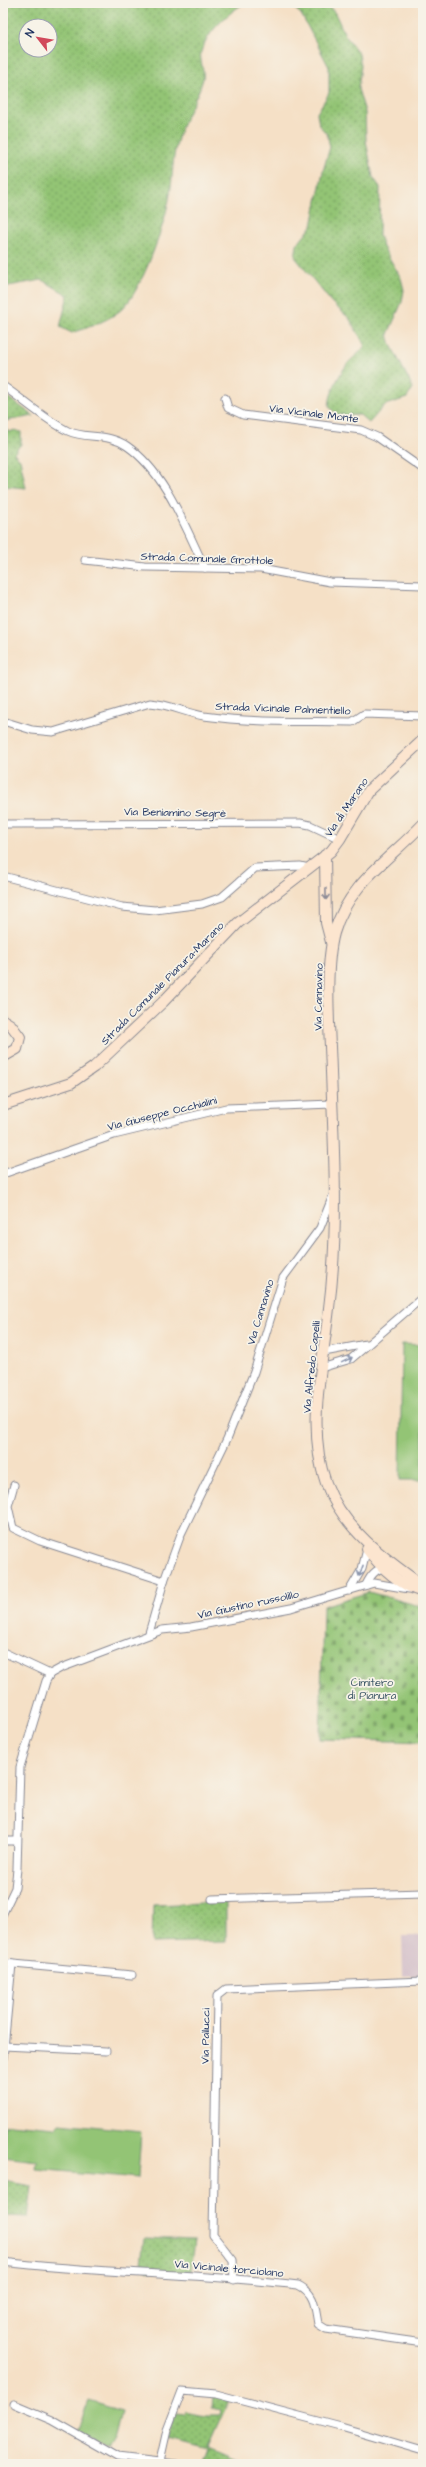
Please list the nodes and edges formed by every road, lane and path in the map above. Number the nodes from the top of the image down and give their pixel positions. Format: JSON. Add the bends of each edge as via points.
{"nodes":[{"id":1,"x":3,"y":386,"type":"edge"},
{"id":2,"x":224,"y":398,"type":"dead end"},
{"id":3,"x":423,"y":469,"type":"edge"},
{"id":4,"x":85,"y":560,"type":"dead end"},
{"id":5,"x":206,"y":568,"type":"junction"},
{"id":6,"x":423,"y":585,"type":"edge"},
{"id":7,"x":423,"y":716,"type":"edge"},
{"id":8,"x":3,"y":721,"type":"edge"},
{"id":9,"x":423,"y":740,"type":"edge"},
{"id":10,"x":6,"y":824,"type":"dead end"},
{"id":11,"x":423,"y":824,"type":"edge"},
{"id":12,"x":340,"y":839,"type":"junction"},
{"id":13,"x":325,"y":855,"type":"junction"},
{"id":14,"x":309,"y":868,"type":"junction"},
{"id":15,"x":3,"y":876,"type":"edge"},
{"id":16,"x":332,"y":944,"type":"junction"},
{"id":17,"x":3,"y":1020,"type":"edge"},
{"id":18,"x":3,"y":1057,"type":"edge"},
{"id":19,"x":332,"y":1104,"type":"junction"},
{"id":20,"x":3,"y":1105,"type":"edge"},
{"id":21,"x":3,"y":1174,"type":"edge"},
{"id":22,"x":336,"y":1190,"type":"junction"},
{"id":23,"x":423,"y":1297,"type":"edge"},
{"id":24,"x":368,"y":1343,"type":"junction"},
{"id":25,"x":324,"y":1352,"type":"junction"},
{"id":26,"x":321,"y":1368,"type":"junction"},
{"id":27,"x":14,"y":1485,"type":"dead end"},
{"id":28,"x":368,"y":1547,"type":"junction"},
{"id":29,"x":384,"y":1568,"type":"junction"},
{"id":30,"x":164,"y":1582,"type":"junction"},
{"id":31,"x":377,"y":1583,"type":"junction"},
{"id":32,"x":366,"y":1585,"type":"junction"},
{"id":33,"x":420,"y":1588,"type":"edge"},
{"id":34,"x":349,"y":1591,"type":"junction"},
{"id":35,"x":149,"y":1633,"type":"junction"},
{"id":36,"x":3,"y":1652,"type":"edge"},
{"id":37,"x":50,"y":1674,"type":"junction"},
{"id":38,"x":3,"y":1841,"type":"edge"},
{"id":39,"x":17,"y":1841,"type":"junction"},
{"id":40,"x":423,"y":1893,"type":"edge"},
{"id":41,"x":212,"y":1899,"type":"dead end"},
{"id":42,"x":3,"y":1914,"type":"edge"},
{"id":43,"x":3,"y":1963,"type":"edge"},
{"id":44,"x":12,"y":1964,"type":"junction"},
{"id":45,"x":132,"y":1975,"type":"dead end"},
{"id":46,"x":423,"y":1981,"type":"edge"},
{"id":47,"x":4,"y":2046,"type":"junction"},
{"id":48,"x":106,"y":2051,"type":"dead end"},
{"id":49,"x":3,"y":2058,"type":"edge"},
{"id":50,"x":3,"y":2262,"type":"edge"},
{"id":51,"x":234,"y":2280,"type":"junction"},
{"id":52,"x":423,"y":2343,"type":"edge"},
{"id":53,"x":14,"y":2404,"type":"dead end"},
{"id":54,"x":423,"y":2451,"type":"edge"},
{"id":55,"x":160,"y":2461,"type":"junction"},
{"id":56,"x":176,"y":2464,"type":"edge"}],
"edges":[{"from":1,"to":5,"type":"street","via":[[68,431],[109,437],[134,452],[156,475],[178,511]]},
{"from":2,"to":3,"type":"street","name":"Via Vicinale Monte","via":[[228,408],[243,415],[361,430],[377,437]]},
{"from":4,"to":5,"type":"street","name":"Strada Comunale Grottole","via":[[145,567]]},
{"from":5,"to":6,"type":"street","name":"Strada Comunale Grottole","via":[[261,569],[330,582]]},
{"from":7,"to":8,"type":"street","name":"Strada Vicinale Palmentiello","via":[[364,714],[352,722],[243,720],[202,716],[150,703],[53,732],[32,730]]},
{"from":9,"to":12,"type":"street","name":"Via di Marano","via":[[369,790]]},
{"from":10,"to":12,"type":"street","name":"Via Beniamino Segrè","via":[[300,824],[310,825]]},
{"from":11,"to":16,"type":"street","name":"Via Cannavino","via":[[356,888],[340,918]]},
{"from":12,"to":13,"type":"street","name":"Via di Marano"},
{"from":13,"to":14,"type":"street","name":"Strada Comunale Pianura-Marano"},
{"from":13,"to":16,"type":"street","name":"Via Cannavino","one_way":true,"via":[[326,924]]},
{"from":14,"to":15,"type":"street","via":[[255,868],[222,898],[202,904],[155,910],[122,907]]},
{"from":14,"to":20,"type":"street","name":"Strada Comunale Pianura-Marano","via":[[238,923],[163,1002],[94,1067],[71,1083]]},
{"from":16,"to":19,"type":"street","name":"Via Cannavino","via":[[329,999]]},
{"from":17,"to":18,"type":"street","via":[[12,1025],[20,1037],[17,1049]]},
{"from":19,"to":21,"type":"street","name":"Via Giuseppe Occhialini","via":[[226,1108],[114,1136]]},
{"from":19,"to":22,"type":"street","name":"Via Cannavino"},
{"from":22,"to":25,"type":"street","name":"Via Alfredo Capelli","via":[[330,1305]]},
{"from":22,"to":30,"type":"street","name":"Via Cannavino","via":[[316,1234],[283,1278],[251,1380],[227,1439],[181,1534]]},
{"from":23,"to":24,"type":"street"},
{"from":24,"to":25,"type":"street"},
{"from":26,"to":24,"type":"street","one_way":true,"via":[[351,1359]]},
{"from":25,"to":26,"type":"street","name":"Via Alfredo Capelli"},
{"from":26,"to":28,"type":"street","name":"Via Alfredo Capelli","via":[[317,1414],[322,1468],[336,1504]]},
{"from":27,"to":30,"type":"street","via":[[8,1506],[13,1528],[40,1540]]},
{"from":28,"to":29,"type":"street","name":"Via Alfredo Capelli"},
{"from":28,"to":33,"type":"street","name":"Via Alfredo Capelli"},
{"from":28,"to":34,"type":"street","one_way":true,"via":[[362,1569]]},
{"from":29,"to":31,"type":"street","via":[[383,1576]]},
{"from":29,"to":32,"type":"street","via":[[374,1572]]},
{"from":29,"to":33,"type":"street","name":"Via Alfredo Capelli"},
{"from":30,"to":35,"type":"street","name":"Via Cannavino"},
{"from":31,"to":32,"type":"street","name":"Via Giustino russolillo"},
{"from":31,"to":33,"type":"street"},
{"from":32,"to":34,"type":"street","name":"Via Giustino russolillo"},
{"from":34,"to":35,"type":"street","name":"Via Giustino russolillo","via":[[291,1608],[191,1628]]},
{"from":35,"to":37,"type":"street"},
{"from":36,"to":37,"type":"street"},
{"from":37,"to":39,"type":"street","via":[[22,1757]]},
{"from":38,"to":39,"type":"street"},
{"from":39,"to":42,"type":"street","via":[[15,1888]]},
{"from":40,"to":41,"type":"street"},
{"from":43,"to":44,"type":"street"},
{"from":44,"to":45,"type":"street"},
{"from":44,"to":47,"type":"street"},
{"from":46,"to":51,"type":"street","name":"Via Pallucci","via":[[226,1989],[217,1996],[213,2235],[233,2260]]},
{"from":47,"to":48,"type":"street"},
{"from":47,"to":49,"type":"street"},
{"from":50,"to":51,"type":"street","name":"Via Vicinale torciolano","via":[[60,2269],[175,2274]]},
{"from":51,"to":52,"type":"street","name":"Via Vicinale torciolano","via":[[298,2285],[305,2288],[314,2300],[318,2324],[326,2329]]},
{"from":53,"to":55,"type":"street","via":[[52,2420],[117,2457]]},
{"from":54,"to":55,"type":"street","via":[[341,2426],[216,2394],[182,2391],[167,2430]]},
{"from":55,"to":56,"type":"street"}]}
